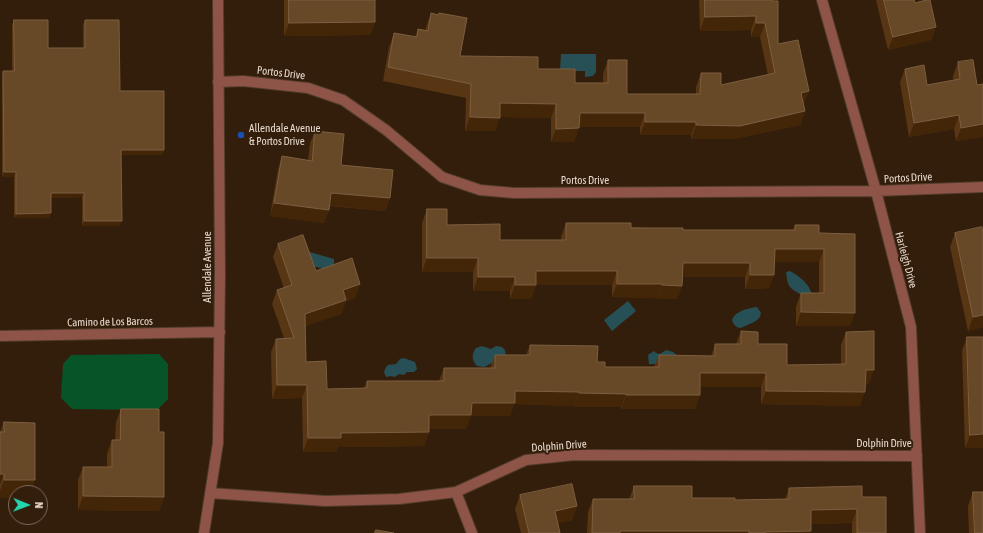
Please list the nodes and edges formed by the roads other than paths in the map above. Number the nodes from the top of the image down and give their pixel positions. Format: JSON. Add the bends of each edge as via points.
{"nodes":[{"id":1,"x":218,"y":0,"type":"edge"},
{"id":2,"x":822,"y":0,"type":"edge"},
{"id":3,"x":218,"y":82,"type":"junction"},
{"id":4,"x":983,"y":187,"type":"edge"},
{"id":5,"x":876,"y":192,"type":"junction"},
{"id":6,"x":220,"y":332,"type":"junction"},
{"id":7,"x":0,"y":336,"type":"edge"},
{"id":8,"x":917,"y":456,"type":"junction"},
{"id":9,"x":456,"y":492,"type":"junction"},
{"id":10,"x":210,"y":493,"type":"junction"},
{"id":11,"x":204,"y":533,"type":"edge"},
{"id":12,"x":472,"y":533,"type":"edge"},
{"id":13,"x":920,"y":533,"type":"edge"}],
"edges":[{"from":1,"to":3,"type":"street","name":"Allendale Avenue"},
{"from":2,"to":5,"type":"street","name":"Harleigh Drive"},
{"from":3,"to":5,"type":"street","name":"Portos Drive","via":[[243,81],[308,88],[343,100],[386,130],[442,177],[480,190],[514,193]]},
{"from":3,"to":6,"type":"street","name":"Allendale Avenue"},
{"from":4,"to":5,"type":"street","name":"Portos Drive"},
{"from":5,"to":8,"type":"street","name":"Harleigh Drive","via":[[911,327]]},
{"from":6,"to":7,"type":"street","name":"Camino de Los Barcos"},
{"from":6,"to":10,"type":"street","name":"Allendale Avenue","via":[[218,443]]},
{"from":8,"to":9,"type":"street","name":"Dolphin Drive","via":[[575,456],[526,460]]},
{"from":8,"to":13,"type":"street","name":"Harleigh Drive"},
{"from":9,"to":10,"type":"street","name":"Dolphin Drive","via":[[399,499],[325,500]]},
{"from":9,"to":12,"type":"street"},
{"from":10,"to":11,"type":"street","name":"Allendale Avenue"}]}
